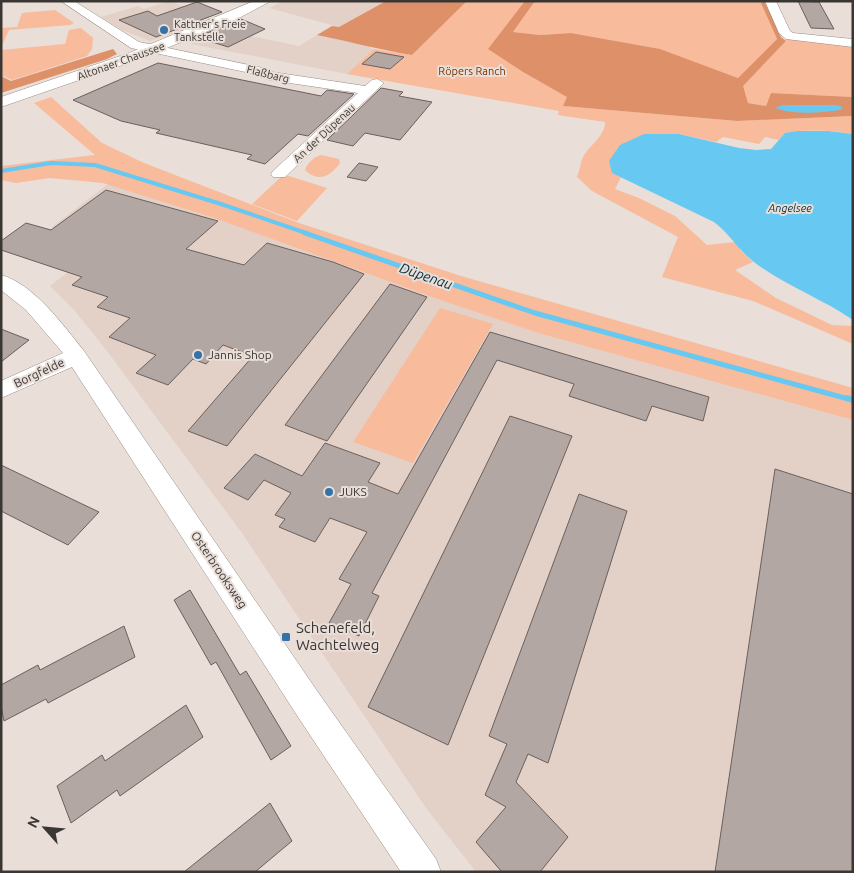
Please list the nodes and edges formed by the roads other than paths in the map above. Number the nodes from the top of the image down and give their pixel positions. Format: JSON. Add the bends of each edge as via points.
{"nodes":[{"id":1,"x":265,"y":1,"type":"edge"},
{"id":2,"x":770,"y":1,"type":"edge"},
{"id":3,"x":71,"y":2,"type":"edge"},
{"id":4,"x":853,"y":43,"type":"edge"},
{"id":5,"x":154,"y":50,"type":"junction"},
{"id":6,"x":374,"y":87,"type":"joint"},
{"id":7,"x":1,"y":102,"type":"edge"},
{"id":8,"x":279,"y":174,"type":"dead end"},
{"id":9,"x":1,"y":281,"type":"edge"},
{"id":10,"x":76,"y":356,"type":"junction"},
{"id":11,"x":1,"y":390,"type":"edge"},
{"id":12,"x":423,"y":872,"type":"edge"}],
"edges":[{"from":1,"to":5,"type":"main road","name":"Altonaer Chaussee"},
{"from":2,"to":4,"type":"street","via":[[785,33],[790,36]]},
{"from":3,"to":5,"type":"street","name":"Flaßbarg","via":[[135,45]]},
{"from":5,"to":6,"type":"street","name":"Flaßbarg","via":[[259,71],[269,76]]},
{"from":5,"to":7,"type":"main road","name":"Altonaer Chaussee"},
{"from":6,"to":8,"type":"street","name":"An der Düpenau"},
{"from":9,"to":10,"type":"street","name":"Osterbrooksweg","via":[[36,304]]},
{"from":10,"to":11,"type":"street","name":"Borgfelde"},
{"from":10,"to":12,"type":"street","name":"Osterbrooksweg"}]}
